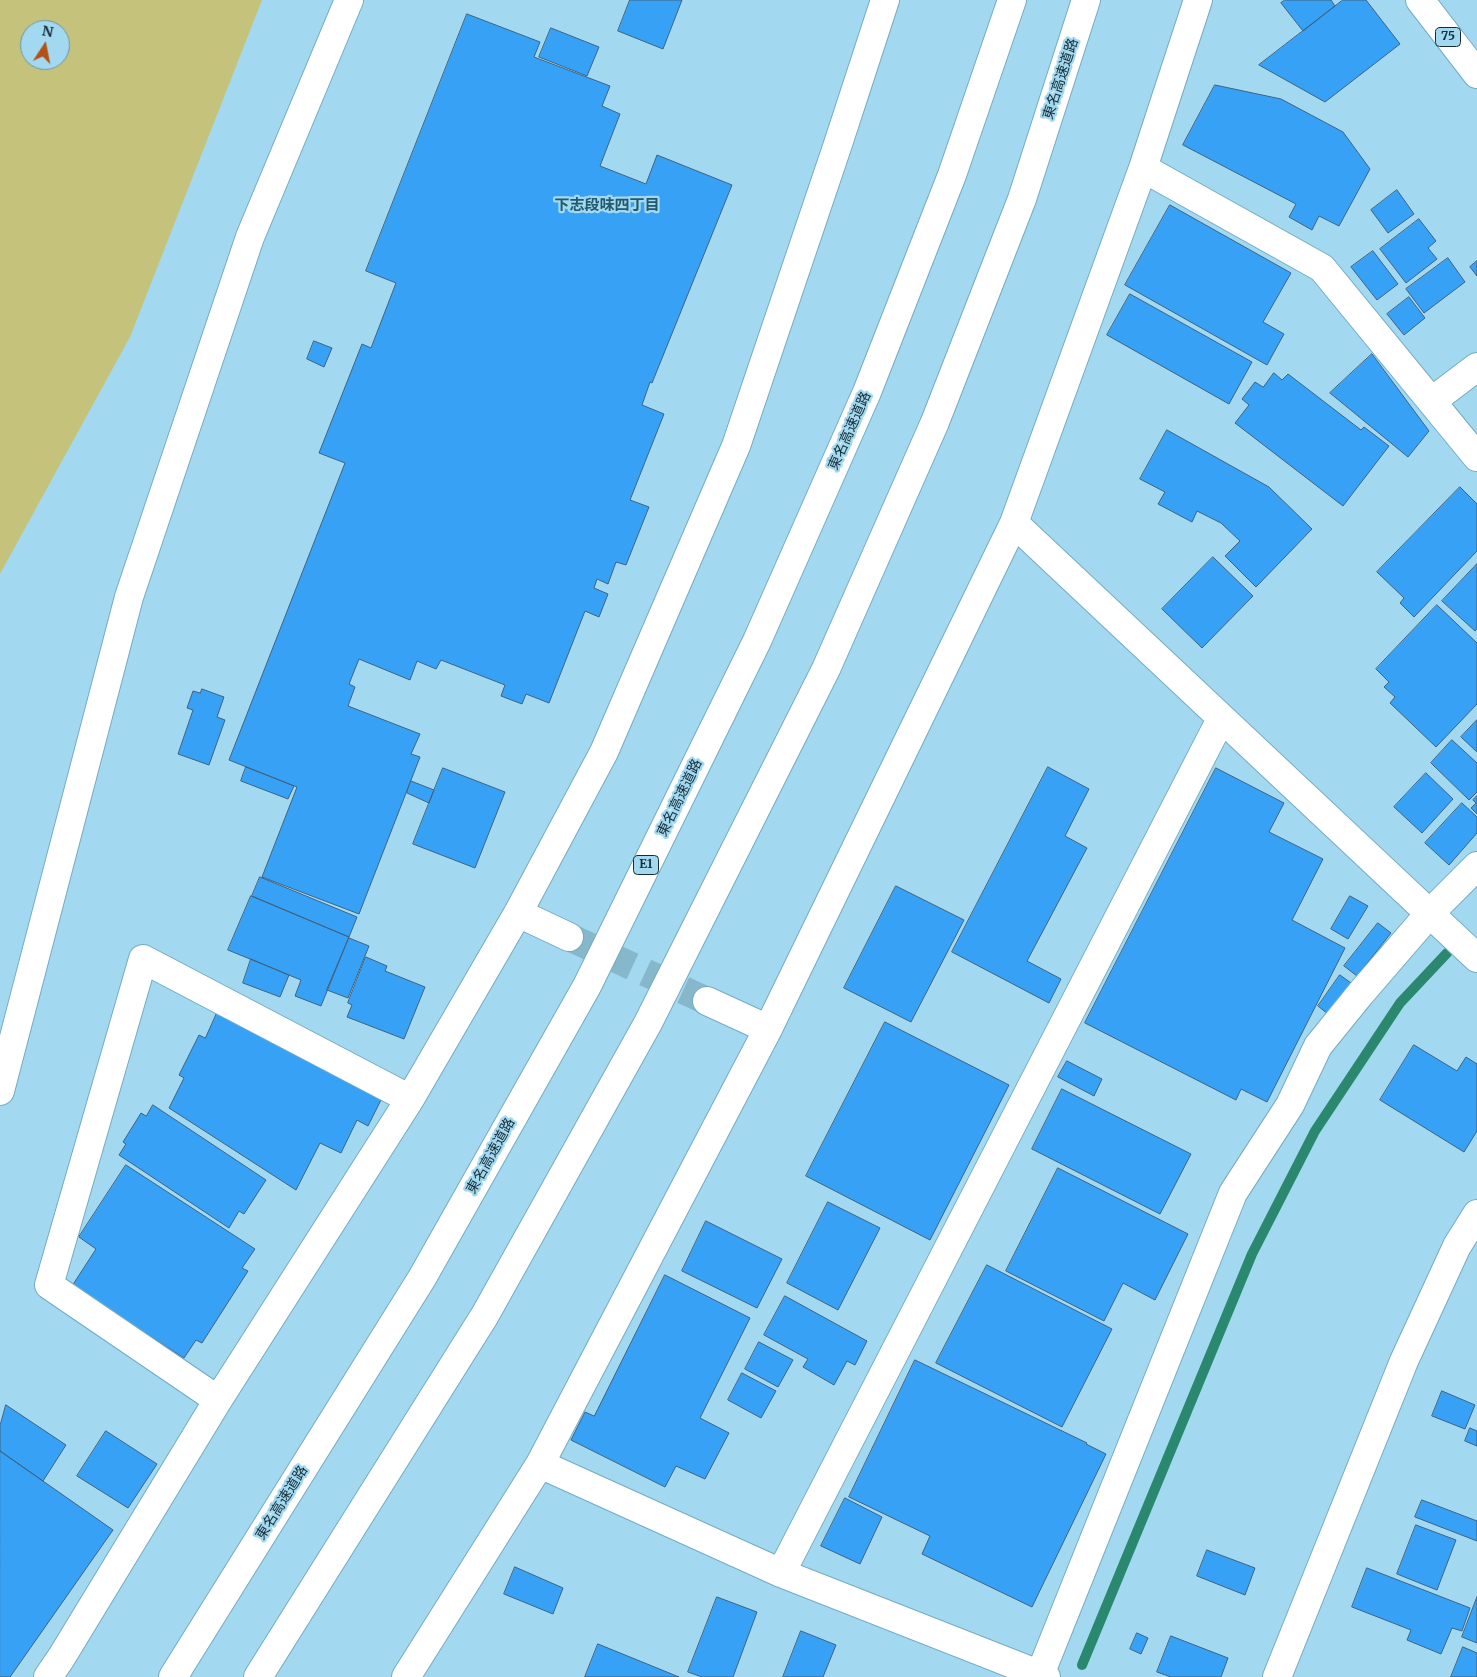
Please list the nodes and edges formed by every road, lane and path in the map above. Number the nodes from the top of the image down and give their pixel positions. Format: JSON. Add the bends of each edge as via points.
{"nodes":[{"id":1,"x":349,"y":0,"type":"edge"},
{"id":2,"x":884,"y":0,"type":"edge"},
{"id":3,"x":1012,"y":0,"type":"edge"},
{"id":4,"x":1086,"y":0,"type":"edge"},
{"id":5,"x":1198,"y":0,"type":"edge"},
{"id":6,"x":1420,"y":0,"type":"edge"},
{"id":7,"x":1477,"y":74,"type":"edge"},
{"id":8,"x":1143,"y":168,"type":"junction"},
{"id":9,"x":1477,"y":367,"type":"edge"},
{"id":10,"x":1432,"y":401,"type":"junction"},
{"id":11,"x":1477,"y":457,"type":"edge"},
{"id":12,"x":1014,"y":523,"type":"junction"},
{"id":13,"x":1221,"y":719,"type":"junction"},
{"id":14,"x":1477,"y":866,"type":"edge"},
{"id":15,"x":518,"y":913,"type":"junction"},
{"id":16,"x":1430,"y":913,"type":"junction"},
{"id":17,"x":569,"y":937,"type":"tunnel mouth"},
{"id":18,"x":1477,"y":958,"type":"edge"},
{"id":19,"x":707,"y":1001,"type":"tunnel mouth"},
{"id":20,"x":768,"y":1029,"type":"junction"},
{"id":21,"x":0,"y":1091,"type":"edge"},
{"id":22,"x":410,"y":1099,"type":"junction"},
{"id":23,"x":1477,"y":1214,"type":"edge"},
{"id":24,"x":218,"y":1400,"type":"junction"},
{"id":25,"x":540,"y":1464,"type":"junction"},
{"id":26,"x":781,"y":1574,"type":"junction"},
{"id":27,"x":1042,"y":1676,"type":"edge"},
{"id":28,"x":48,"y":1677,"type":"edge"},
{"id":29,"x":174,"y":1677,"type":"edge"},
{"id":30,"x":258,"y":1677,"type":"edge"},
{"id":31,"x":406,"y":1677,"type":"edge"},
{"id":32,"x":1277,"y":1677,"type":"edge"}],
"edges":[{"from":1,"to":21,"type":"main road","via":[[250,237],[129,597]]},
{"from":2,"to":15,"type":"main road","via":[[736,446],[604,752]]},
{"from":3,"to":29,"type":"main road","name":"東名高速道路","number":"E1","via":[[952,175],[867,392],[757,641],[587,986],[422,1278]]},
{"from":4,"to":30,"type":"main road","name":"東名高速道路","via":[[1022,198],[935,422],[826,669],[648,1023],[485,1315]]},
{"from":5,"to":8,"type":"main road"},
{"from":6,"to":7,"type":"main road","number":"75"},
{"from":8,"to":10,"type":"main road","via":[[1322,268]]},
{"from":8,"to":12,"type":"main road"},
{"from":9,"to":10,"type":"main road"},
{"from":10,"to":11,"type":"main road"},
{"from":12,"to":13,"type":"main road"},
{"from":12,"to":20,"type":"main road"},
{"from":13,"to":16,"type":"main road"},
{"from":13,"to":26,"type":"main road"},
{"from":14,"to":16,"type":"main road"},
{"from":15,"to":17,"type":"main road"},
{"from":15,"to":22,"type":"main road"},
{"from":16,"to":18,"type":"main road"},
{"from":16,"to":27,"type":"main road","via":[[1318,1046],[1290,1105],[1233,1193]]},
{"from":19,"to":20,"type":"main road"},
{"from":20,"to":25,"type":"main road"},
{"from":22,"to":24,"type":"main road"},
{"from":22,"to":24,"type":"main road","via":[[143,959],[49,1285]]},
{"from":23,"to":32,"type":"main road","via":[[1457,1246],[1404,1361]]},
{"from":24,"to":28,"type":"main road"},
{"from":25,"to":26,"type":"main road"},
{"from":25,"to":31,"type":"main road"},
{"from":26,"to":27,"type":"main road"}]}
